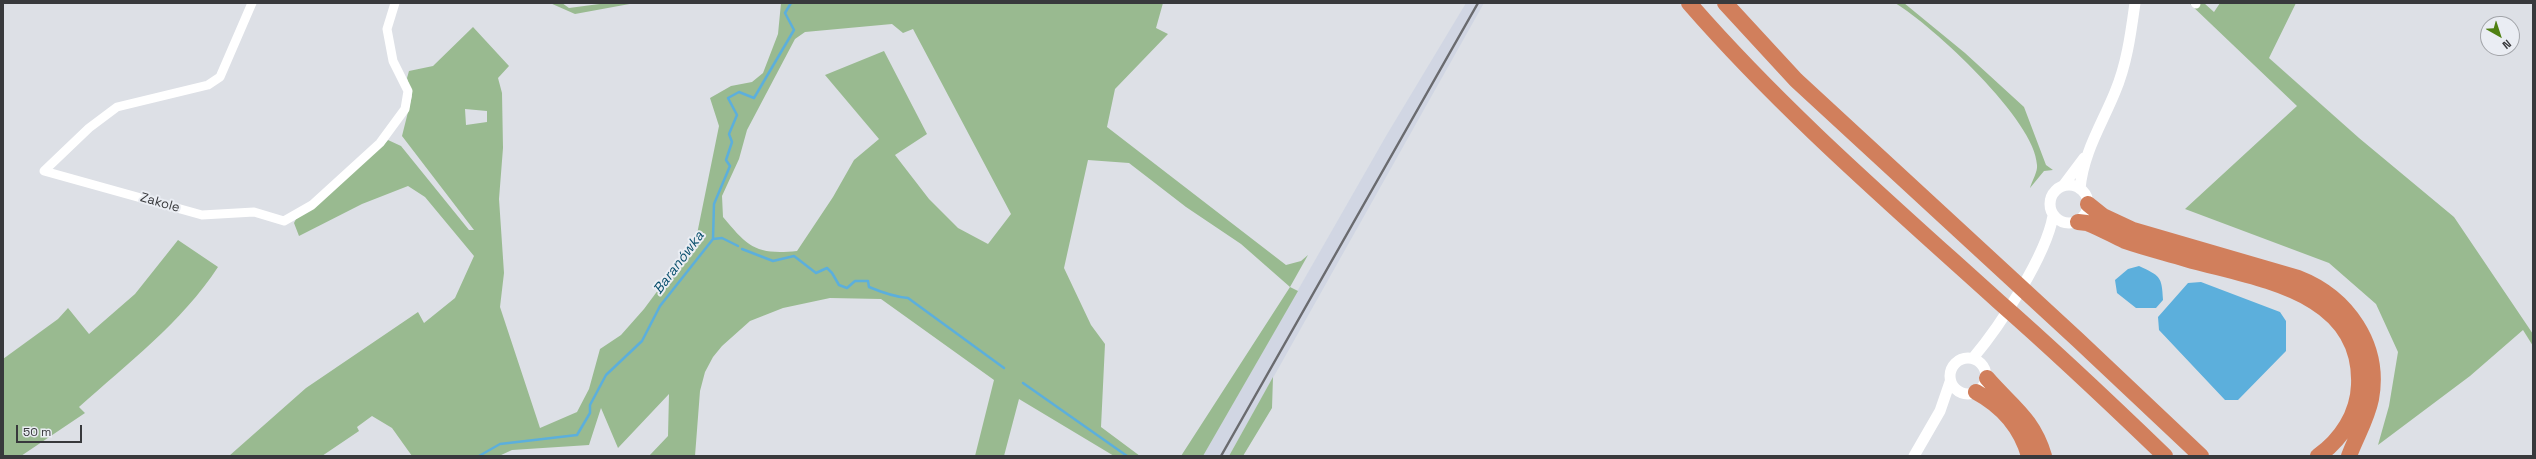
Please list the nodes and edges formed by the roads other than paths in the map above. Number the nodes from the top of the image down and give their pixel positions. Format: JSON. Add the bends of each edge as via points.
{"nodes":[{"id":1,"x":252,"y":3,"type":"edge"},
{"id":2,"x":395,"y":3,"type":"edge"},
{"id":3,"x":1689,"y":3,"type":"edge"},
{"id":4,"x":1725,"y":3,"type":"edge"},
{"id":5,"x":2135,"y":3,"type":"edge"},
{"id":6,"x":2087,"y":154,"type":"junction"},
{"id":7,"x":2063,"y":186,"type":"junction"},
{"id":8,"x":2080,"y":189,"type":"junction"},
{"id":9,"x":2088,"y":204,"type":"junction"},
{"id":10,"x":2053,"y":216,"type":"junction"},
{"id":11,"x":2072,"y":223,"type":"junction"},
{"id":12,"x":2047,"y":241,"type":"junction"},
{"id":13,"x":1977,"y":360,"type":"junction"},
{"id":14,"x":1987,"y":378,"type":"junction"},
{"id":15,"x":1950,"y":382,"type":"junction"},
{"id":16,"x":1969,"y":393,"type":"junction"},
{"id":17,"x":1940,"y":411,"type":"junction"},
{"id":18,"x":2180,"y":435,"type":"junction"},
{"id":19,"x":1914,"y":456,"type":"edge"},
{"id":20,"x":2030,"y":456,"type":"edge"},
{"id":21,"x":2044,"y":456,"type":"edge"},
{"id":22,"x":2165,"y":456,"type":"edge"},
{"id":23,"x":2201,"y":456,"type":"edge"},
{"id":24,"x":2214,"y":456,"type":"edge"},
{"id":25,"x":2318,"y":456,"type":"edge"},
{"id":26,"x":2349,"y":456,"type":"edge"}],
"edges":[{"from":1,"to":2,"type":"street","name":"Zakole","via":[[220,77],[208,85],[116,107],[89,128],[44,171],[202,215],[254,212],[284,221],[312,205],[380,143],[405,109],[408,91],[393,61],[387,29]]},
{"from":3,"to":22,"type":"highway","via":[[1776,96]]},
{"from":4,"to":18,"type":"highway","via":[[1796,80]]},
{"from":5,"to":6,"type":"street","via":[[2125,62],[2116,91]]},
{"from":6,"to":7,"type":"street"},
{"from":6,"to":8,"type":"street"},
{"from":7,"to":8,"type":"street","via":[[2075,186]]},
{"from":7,"to":10,"type":"street","via":[[2052,196],[2050,206]]},
{"from":8,"to":9,"type":"street"},
{"from":9,"to":11,"type":"street","via":[[2086,212]]},
{"from":9,"to":26,"type":"highway","via":[[2103,216],[2133,230],[2298,278],[2322,289],[2338,301],[2352,316],[2362,334],[2372,366],[2369,407]]},
{"from":10,"to":11,"type":"street"},
{"from":10,"to":12,"type":"street"},
{"from":11,"to":12,"type":"street"},
{"from":11,"to":25,"type":"highway","via":[[2086,223],[2142,246],[2291,289],[2316,301],[2331,313],[2352,345],[2358,368],[2359,388],[2354,410],[2345,428],[2335,442]]},
{"from":12,"to":13,"type":"street"},
{"from":13,"to":14,"type":"street"},
{"from":13,"to":15,"type":"street","via":[[1962,358],[1954,363],[1950,372]]},
{"from":14,"to":16,"type":"street","via":[[1984,385]]},
{"from":14,"to":21,"type":"highway","via":[[2028,419]]},
{"from":15,"to":16,"type":"street"},
{"from":15,"to":17,"type":"street"},
{"from":16,"to":17,"type":"street"},
{"from":16,"to":20,"type":"highway","via":[[2010,419]]},
{"from":17,"to":19,"type":"street"},
{"from":18,"to":23,"type":"highway"},
{"from":18,"to":24,"type":"highway"}]}
